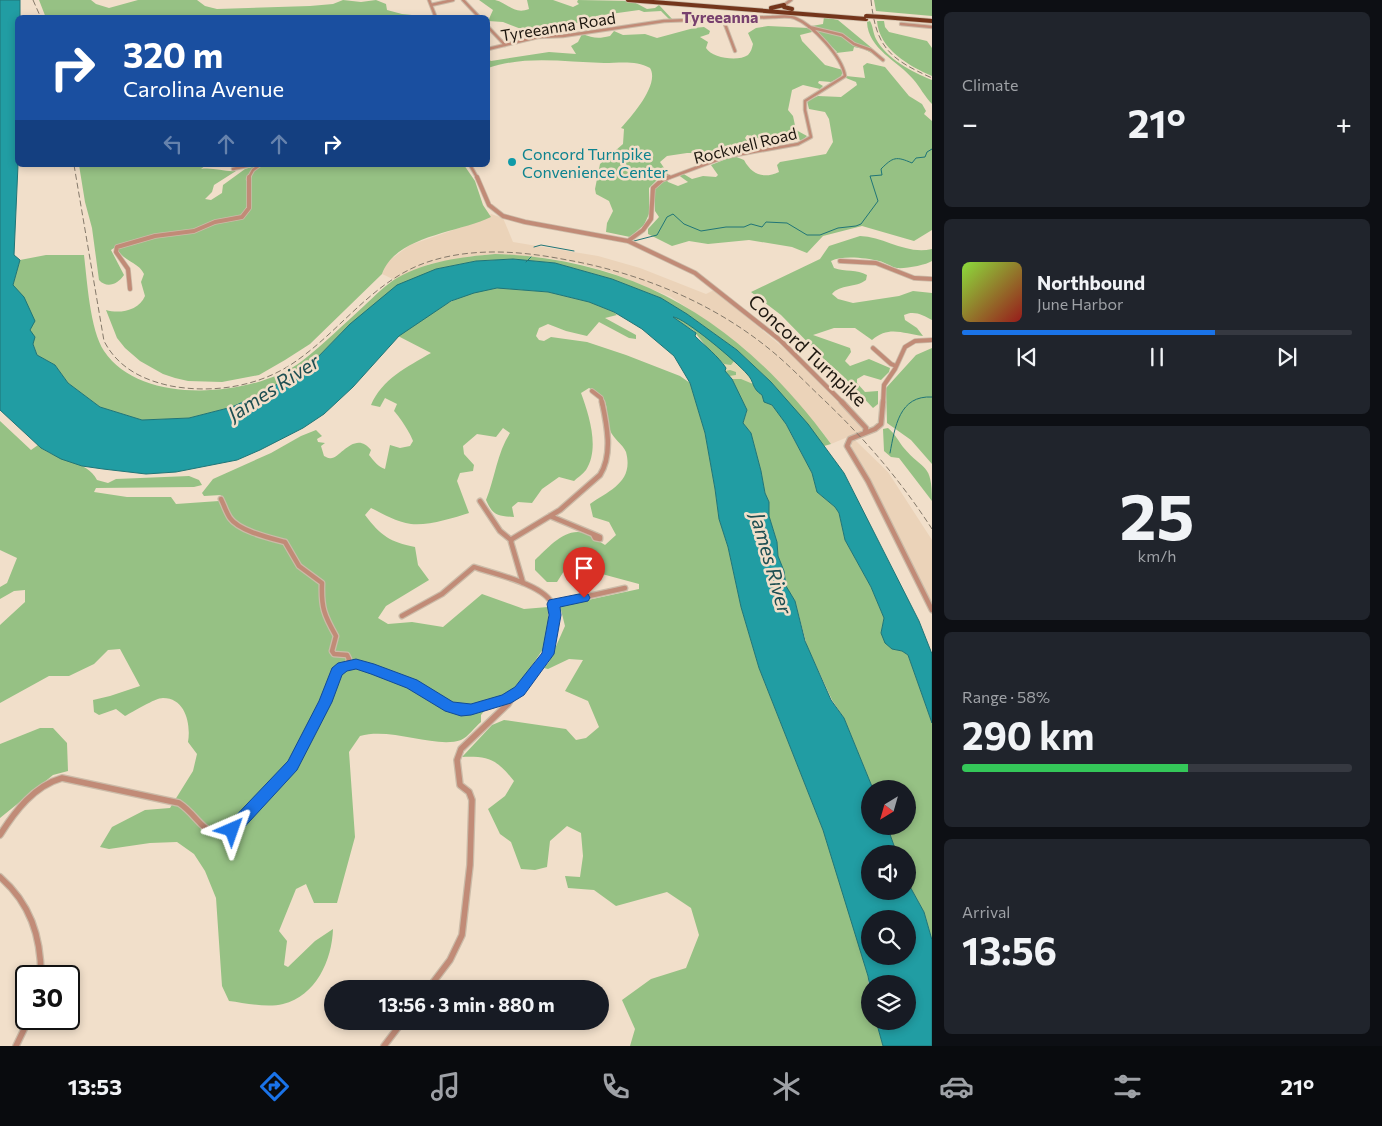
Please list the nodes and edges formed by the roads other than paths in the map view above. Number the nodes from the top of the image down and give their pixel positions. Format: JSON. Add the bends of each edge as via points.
{"nodes":[{"id":1,"x":429,"y":0,"type":"edge"},
{"id":2,"x":453,"y":0,"type":"edge"},
{"id":3,"x":463,"y":0,"type":"edge"},
{"id":4,"x":628,"y":0,"type":"edge"},
{"id":5,"x":657,"y":0,"type":"edge"},
{"id":6,"x":791,"y":0,"type":"edge"},
{"id":7,"x":688,"y":2,"type":"junction"},
{"id":8,"x":431,"y":5,"type":"junction"},
{"id":9,"x":784,"y":5,"type":"junction"},
{"id":10,"x":806,"y":11,"type":"junction"},
{"id":11,"x":780,"y":12,"type":"junction"},
{"id":12,"x":435,"y":15,"type":"edge"},
{"id":13,"x":477,"y":15,"type":"edge"},
{"id":14,"x":772,"y":17,"type":"junction"},
{"id":15,"x":866,"y":17,"type":"junction"},
{"id":16,"x":723,"y":19,"type":"junction"},
{"id":17,"x":901,"y":24,"type":"dead end"},
{"id":18,"x":932,"y":24,"type":"edge"},
{"id":19,"x":808,"y":26,"type":"junction"},
{"id":20,"x":490,"y":29,"type":"edge"},
{"id":21,"x":505,"y":45,"type":"junction"},
{"id":22,"x":490,"y":49,"type":"edge"},
{"id":23,"x":735,"y":51,"type":"dead end"},
{"id":24,"x":883,"y":60,"type":"dead end"},
{"id":25,"x":242,"y":167,"type":"edge"},
{"id":26,"x":257,"y":167,"type":"edge"},
{"id":27,"x":471,"y":167,"type":"edge"},
{"id":28,"x":233,"y":169,"type":"dead end"},
{"id":29,"x":628,"y":241,"type":"junction"},
{"id":30,"x":840,"y":261,"type":"dead end"},
{"id":31,"x":932,"y":278,"type":"edge"},
{"id":32,"x":130,"y":289,"type":"dead end"},
{"id":33,"x":932,"y":340,"type":"edge"},
{"id":34,"x":874,"y":348,"type":"dead end"},
{"id":35,"x":896,"y":366,"type":"junction"},
{"id":36,"x":592,"y":391,"type":"dead end"},
{"id":37,"x":865,"y":432,"type":"junction"},
{"id":38,"x":221,"y":499,"type":"dead end"},
{"id":39,"x":480,"y":501,"type":"dead end"},
{"id":40,"x":550,"y":516,"type":"junction"},
{"id":41,"x":593,"y":534,"type":"dead end"},
{"id":42,"x":511,"y":540,"type":"junction"},
{"id":43,"x":523,"y":583,"type":"junction"},
{"id":44,"x":625,"y":588,"type":"dead end"},
{"id":45,"x":553,"y":604,"type":"junction"},
{"id":46,"x":932,"y":610,"type":"edge"},
{"id":47,"x":402,"y":616,"type":"dead end"},
{"id":48,"x":348,"y":664,"type":"junction"},
{"id":49,"x":514,"y":695,"type":"junction"},
{"id":50,"x":0,"y":835,"type":"edge"},
{"id":51,"x":0,"y":877,"type":"edge"},
{"id":52,"x":41,"y":965,"type":"edge"},
{"id":53,"x":435,"y":980,"type":"edge"},
{"id":54,"x":24,"y":1030,"type":"edge"},
{"id":55,"x":396,"y":1030,"type":"edge"},
{"id":56,"x":16,"y":1046,"type":"edge"},
{"id":57,"x":384,"y":1046,"type":"edge"}],
"edges":[{"from":1,"to":8,"type":"street"},
{"from":2,"to":8,"type":"street"},
{"from":3,"to":13,"type":"street"},
{"from":4,"to":11,"type":"highway"},
{"from":5,"to":7,"type":"highway"},
{"from":6,"to":9,"type":"street"},
{"from":7,"to":9,"type":"highway","via":[[775,8]]},
{"from":7,"to":10,"type":"highway"},
{"from":8,"to":12,"type":"street"},
{"from":9,"to":10,"type":"highway","via":[[788,9]]},
{"from":10,"to":15,"type":"highway"},
{"from":11,"to":14,"type":"street","name":"Tyreeanna Road"},
{"from":11,"to":15,"type":"highway"},
{"from":14,"to":16,"type":"street","name":"Tyreeanna Road"},
{"from":14,"to":19,"type":"street","name":"Rockwell Road","via":[[795,18]]},
{"from":15,"to":18,"type":"highway","bridge":true},
{"from":16,"to":21,"type":"street","name":"Tyreeanna Road","via":[[664,21]]},
{"from":16,"to":23,"type":"street"},
{"from":17,"to":18,"type":"street"},
{"from":19,"to":24,"type":"street","via":[[842,36],[871,50]]},
{"from":19,"to":29,"type":"street","name":"Rockwell Road","via":[[828,46],[846,73],[805,101],[811,137],[798,144],[725,158],[662,180],[653,186],[651,192],[651,216],[642,232]]},
{"from":20,"to":21,"type":"street"},
{"from":21,"to":22,"type":"street","name":"Tyreeanna Road"},
{"from":25,"to":28,"type":"street"},
{"from":26,"to":32,"type":"street","via":[[248,178],[249,208],[242,217],[117,247],[116,252],[128,270]]},
{"from":27,"to":29,"type":"street","name":"Concord Turnpike","via":[[489,205],[503,216]]},
{"from":29,"to":37,"type":"street","name":"Concord Turnpike","via":[[695,273],[738,305],[800,358],[861,421]]},
{"from":30,"to":31,"type":"street","via":[[876,262],[914,278]]},
{"from":33,"to":35,"type":"street","via":[[908,345]]},
{"from":34,"to":35,"type":"street"},
{"from":35,"to":37,"type":"street","via":[[884,385],[880,424]]},
{"from":36,"to":40,"type":"street","via":[[601,398],[604,409],[606,465],[600,475]]},
{"from":37,"to":46,"type":"street","name":"Concord Turnpike","via":[[850,439],[847,446]]},
{"from":38,"to":48,"type":"street","via":[[234,522],[262,536],[285,542],[299,566],[322,583],[324,613],[336,636],[332,651],[334,654],[346,654],[350,659]]},
{"from":39,"to":42,"type":"street","via":[[500,531]]},
{"from":40,"to":41,"type":"street"},
{"from":40,"to":42,"type":"street"},
{"from":42,"to":43,"type":"street"},
{"from":43,"to":45,"type":"street"},
{"from":43,"to":47,"type":"street","via":[[474,567],[442,594]]},
{"from":44,"to":45,"type":"street"},
{"from":45,"to":49,"type":"street","via":[[555,615],[548,654]]},
{"from":48,"to":49,"type":"street","via":[[358,664],[398,678],[457,710],[471,710]]},
{"from":48,"to":50,"type":"street","via":[[337,672],[292,766],[228,832],[210,832],[179,803],[62,778],[45,785],[16,813]]},
{"from":49,"to":53,"type":"street","via":[[461,749],[458,756],[460,785],[469,792],[472,800],[466,904],[462,934],[455,952]]},
{"from":51,"to":52,"type":"street","via":[[16,891],[37,932]]},
{"from":54,"to":56,"type":"street"},
{"from":55,"to":57,"type":"street"}]}
